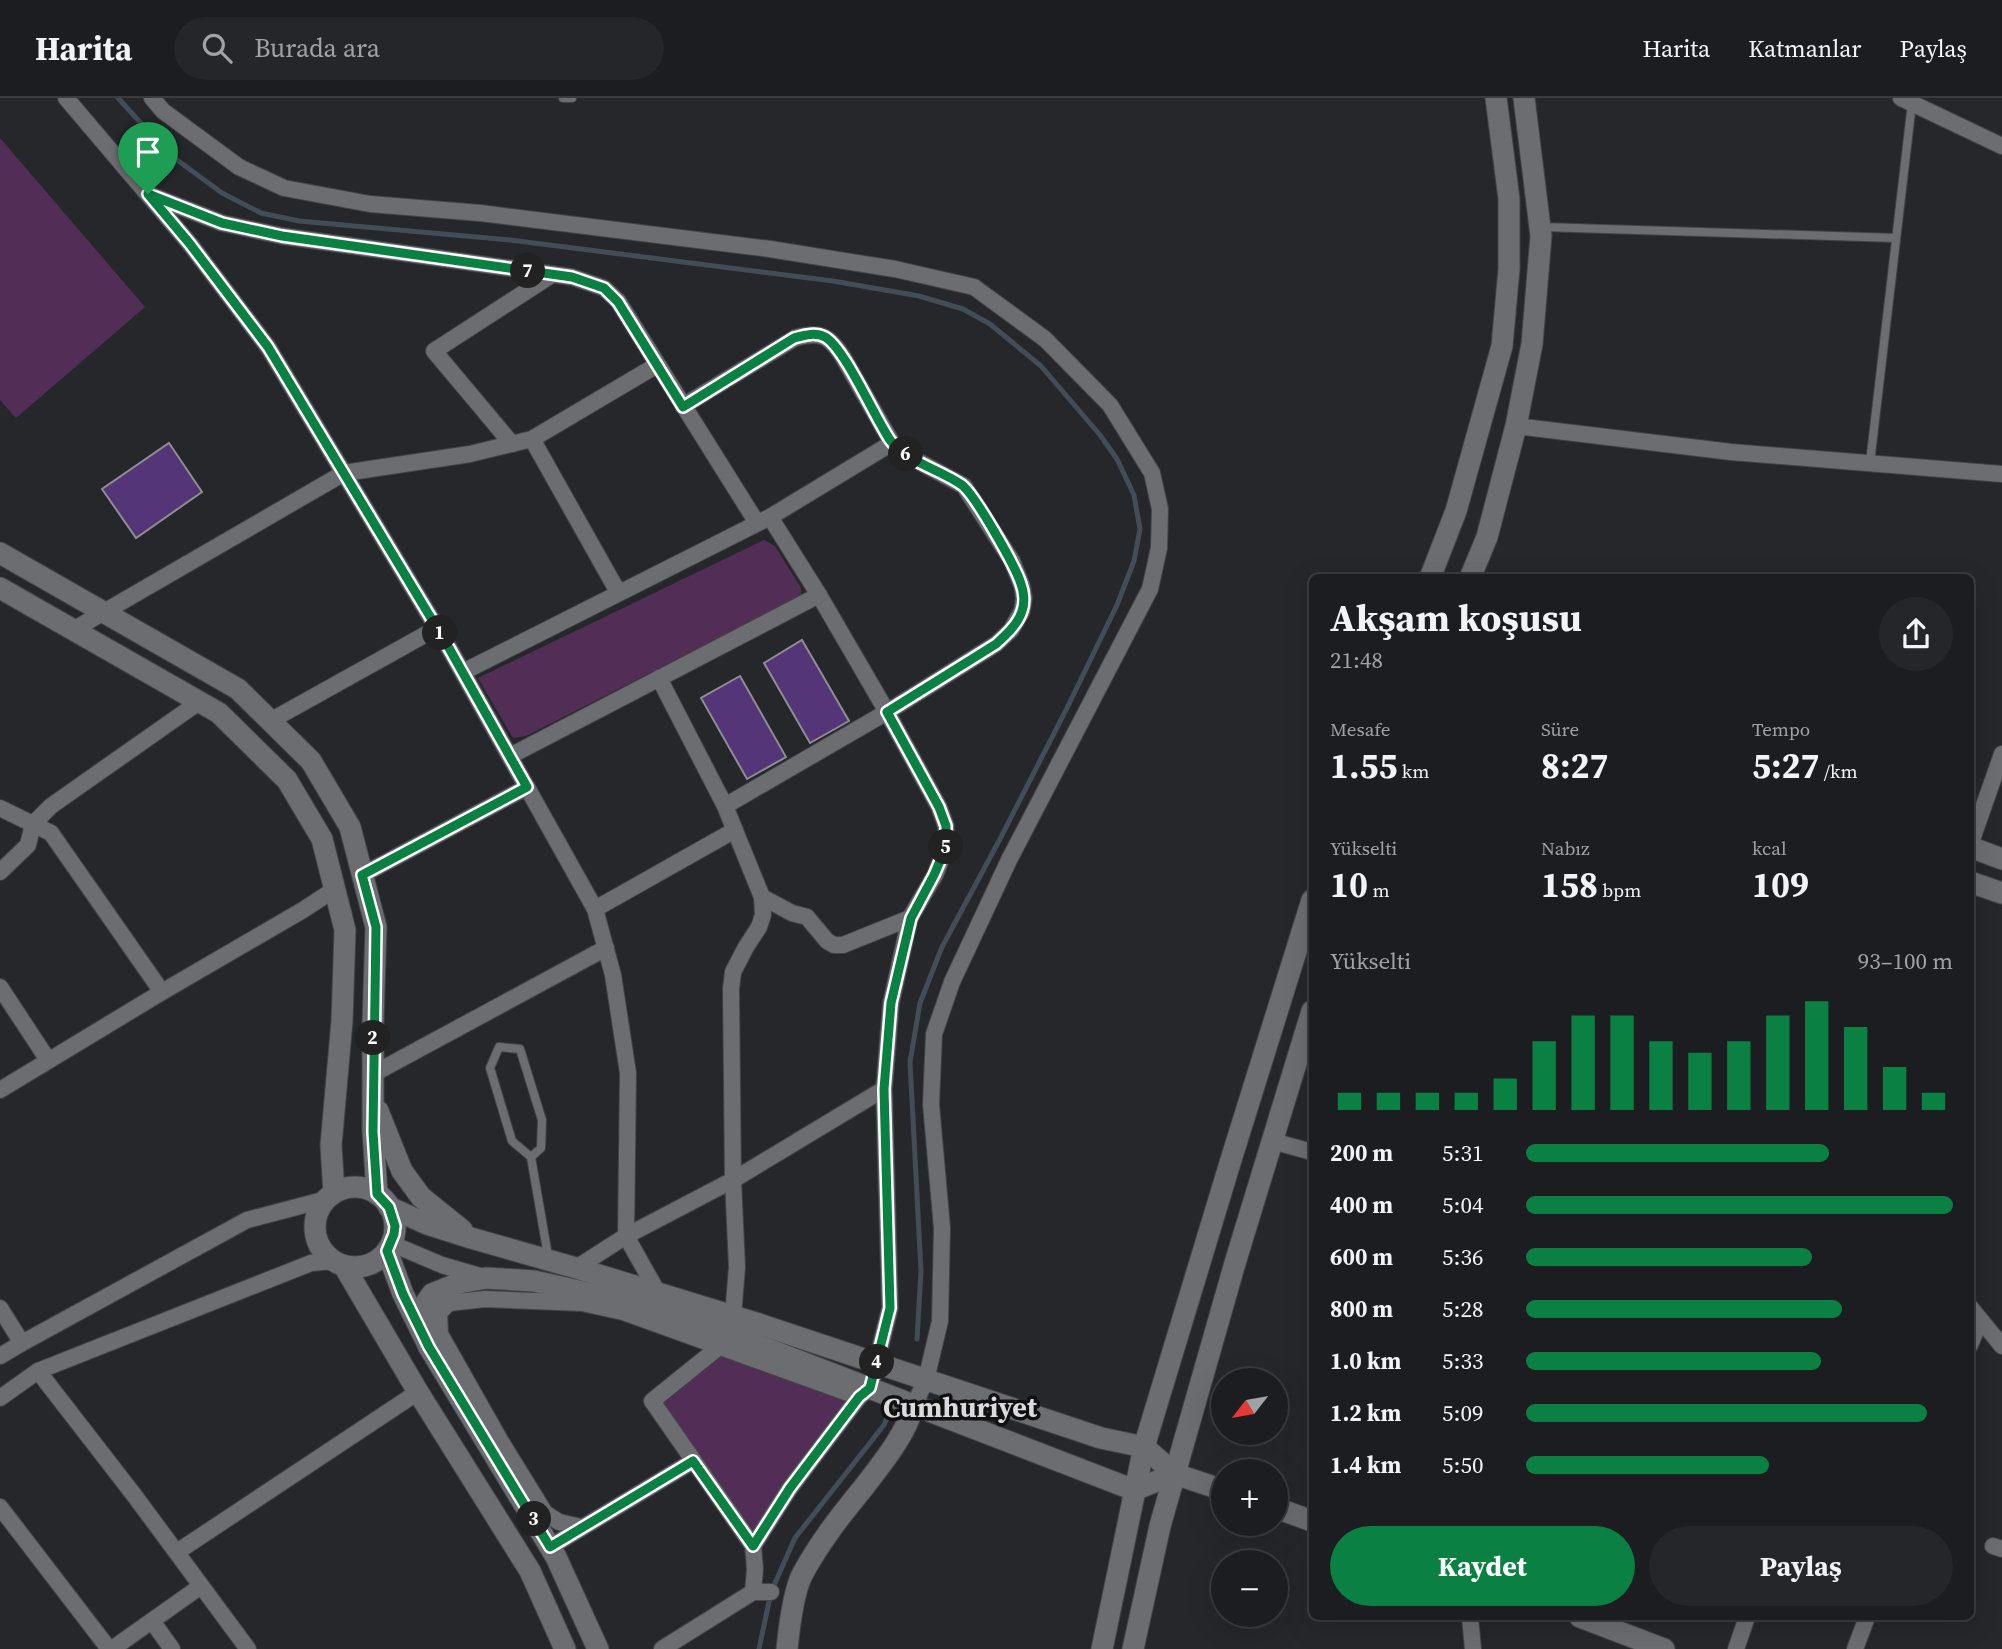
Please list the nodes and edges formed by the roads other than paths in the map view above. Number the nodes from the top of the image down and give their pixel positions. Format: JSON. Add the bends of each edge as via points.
{"nodes":[{"id":1,"x":66,"y":98,"type":"edge"},
{"id":2,"x":152,"y":98,"type":"edge"},
{"id":3,"x":563,"y":98,"type":"edge"},
{"id":4,"x":572,"y":98,"type":"edge"},
{"id":5,"x":1496,"y":98,"type":"edge"},
{"id":6,"x":1524,"y":98,"type":"edge"},
{"id":7,"x":1907,"y":101,"type":"edge"},
{"id":8,"x":2002,"y":146,"type":"edge"},
{"id":9,"x":148,"y":194,"type":"junction"},
{"id":10,"x":1539,"y":227,"type":"junction"},
{"id":11,"x":1896,"y":238,"type":"junction"},
{"id":12,"x":553,"y":274,"type":"junction"},
{"id":13,"x":657,"y":365,"type":"junction"},
{"id":14,"x":683,"y":407,"type":"junction"},
{"id":15,"x":1516,"y":426,"type":"junction"},
{"id":16,"x":532,"y":439,"type":"junction"},
{"id":17,"x":892,"y":443,"type":"junction"},
{"id":18,"x":512,"y":444,"type":"junction"},
{"id":19,"x":1870,"y":463,"type":"junction"},
{"id":20,"x":344,"y":473,"type":"junction"},
{"id":21,"x":2002,"y":474,"type":"edge"},
{"id":22,"x":764,"y":520,"type":"junction"},
{"id":23,"x":0,"y":553,"type":"edge"},
{"id":24,"x":1432,"y":574,"type":"edge"},
{"id":25,"x":1472,"y":574,"type":"edge"},
{"id":26,"x":618,"y":592,"type":"junction"},
{"id":27,"x":819,"y":595,"type":"junction"},
{"id":28,"x":5,"y":597,"type":"edge"},
{"id":29,"x":104,"y":613,"type":"junction"},
{"id":30,"x":437,"y":628,"type":"junction"},
{"id":31,"x":73,"y":630,"type":"junction"},
{"id":32,"x":463,"y":672,"type":"junction"},
{"id":33,"x":659,"y":678,"type":"junction"},
{"id":34,"x":199,"y":702,"type":"junction"},
{"id":35,"x":887,"y":712,"type":"junction"},
{"id":36,"x":270,"y":721,"type":"junction"},
{"id":37,"x":2002,"y":754,"type":"edge"},
{"id":38,"x":510,"y":756,"type":"junction"},
{"id":39,"x":527,"y":787,"type":"junction"},
{"id":40,"x":725,"y":806,"type":"junction"},
{"id":41,"x":0,"y":808,"type":"edge"},
{"id":42,"x":33,"y":824,"type":"junction"},
{"id":43,"x":735,"y":830,"type":"junction"},
{"id":44,"x":1974,"y":834,"type":"edge"},
{"id":45,"x":1974,"y":848,"type":"edge"},
{"id":46,"x":2002,"y":859,"type":"edge"},
{"id":47,"x":0,"y":872,"type":"edge"},
{"id":48,"x":362,"y":875,"type":"junction"},
{"id":49,"x":1974,"y":882,"type":"edge"},
{"id":50,"x":335,"y":889,"type":"junction"},
{"id":51,"x":2002,"y":893,"type":"edge"},
{"id":52,"x":762,"y":897,"type":"junction"},
{"id":53,"x":595,"y":909,"type":"junction"},
{"id":54,"x":1309,"y":910,"type":"edge"},
{"id":55,"x":911,"y":918,"type":"junction"},
{"id":56,"x":606,"y":948,"type":"junction"},
{"id":57,"x":0,"y":986,"type":"edge"},
{"id":58,"x":162,"y":992,"type":"junction"},
{"id":59,"x":1309,"y":1021,"type":"edge"},
{"id":60,"x":48,"y":1060,"type":"junction"},
{"id":61,"x":373,"y":1074,"type":"junction"},
{"id":62,"x":884,"y":1089,"type":"junction"},
{"id":63,"x":0,"y":1090,"type":"edge"},
{"id":64,"x":373,"y":1097,"type":"junction"},
{"id":65,"x":1272,"y":1141,"type":"junction"},
{"id":66,"x":1309,"y":1151,"type":"edge"},
{"id":67,"x":531,"y":1157,"type":"junction"},
{"id":68,"x":733,"y":1180,"type":"junction"},
{"id":69,"x":330,"y":1196,"type":"junction"},
{"id":70,"x":383,"y":1201,"type":"junction"},
{"id":71,"x":626,"y":1236,"type":"junction"},
{"id":72,"x":471,"y":1238,"type":"junction"},
{"id":73,"x":388,"y":1247,"type":"junction"},
{"id":74,"x":546,"y":1259,"type":"junction"},
{"id":75,"x":338,"y":1263,"type":"junction"},
{"id":76,"x":576,"y":1268,"type":"junction"},
{"id":77,"x":486,"y":1278,"type":"junction"},
{"id":78,"x":658,"y":1293,"type":"junction"},
{"id":79,"x":0,"y":1308,"type":"edge"},
{"id":80,"x":1975,"y":1314,"type":"edge"},
{"id":81,"x":733,"y":1316,"type":"junction"},
{"id":82,"x":22,"y":1343,"type":"junction"},
{"id":83,"x":2002,"y":1346,"type":"edge"},
{"id":84,"x":429,"y":1347,"type":"junction"},
{"id":85,"x":719,"y":1347,"type":"junction"},
{"id":86,"x":0,"y":1356,"type":"edge"},
{"id":87,"x":877,"y":1364,"type":"junction"},
{"id":88,"x":38,"y":1371,"type":"junction"},
{"id":89,"x":926,"y":1380,"type":"junction"},
{"id":90,"x":418,"y":1392,"type":"junction"},
{"id":91,"x":864,"y":1393,"type":"junction"},
{"id":92,"x":0,"y":1398,"type":"edge"},
{"id":93,"x":914,"y":1405,"type":"junction"},
{"id":94,"x":1144,"y":1447,"type":"junction"},
{"id":95,"x":693,"y":1461,"type":"junction"},
{"id":96,"x":1175,"y":1474,"type":"junction"},
{"id":97,"x":1211,"y":1486,"type":"edge"},
{"id":98,"x":1134,"y":1490,"type":"junction"},
{"id":99,"x":0,"y":1507,"type":"edge"},
{"id":100,"x":1288,"y":1512,"type":"edge"},
{"id":101,"x":1309,"y":1520,"type":"edge"},
{"id":102,"x":581,"y":1527,"type":"junction"},
{"id":103,"x":753,"y":1546,"type":"junction"},
{"id":104,"x":550,"y":1547,"type":"junction"},
{"id":105,"x":177,"y":1552,"type":"junction"},
{"id":106,"x":201,"y":1586,"type":"junction"},
{"id":107,"x":753,"y":1592,"type":"junction"},
{"id":108,"x":771,"y":1592,"type":"dead end"},
{"id":109,"x":1470,"y":1620,"type":"edge"},
{"id":110,"x":1596,"y":1620,"type":"edge"},
{"id":111,"x":1746,"y":1620,"type":"edge"},
{"id":112,"x":1866,"y":1620,"type":"edge"},
{"id":113,"x":152,"y":1621,"type":"junction"},
{"id":114,"x":1618,"y":1624,"type":"edge"},
{"id":115,"x":111,"y":1649,"type":"edge"},
{"id":116,"x":172,"y":1649,"type":"edge"},
{"id":117,"x":248,"y":1649,"type":"edge"},
{"id":118,"x":565,"y":1649,"type":"edge"},
{"id":119,"x":598,"y":1649,"type":"edge"},
{"id":120,"x":662,"y":1649,"type":"edge"},
{"id":121,"x":787,"y":1649,"type":"edge"},
{"id":122,"x":1102,"y":1649,"type":"edge"},
{"id":123,"x":1133,"y":1649,"type":"edge"},
{"id":124,"x":1472,"y":1649,"type":"edge"},
{"id":125,"x":1664,"y":1649,"type":"edge"},
{"id":126,"x":1735,"y":1649,"type":"edge"},
{"id":127,"x":1855,"y":1649,"type":"edge"}],
"edges":[{"from":1,"to":9,"type":"street"},
{"from":2,"to":89,"type":"street","via":[[239,167],[284,188],[370,204],[770,249],[974,287],[1045,339],[1110,405],[1152,473],[1160,509],[1159,548],[1150,589],[1009,860],[951,982],[934,1034],[931,1104],[942,1228],[940,1321]]},
{"from":3,"to":4,"type":"lane"},
{"from":5,"to":24,"type":"main road","via":[[1509,199],[1502,346],[1456,511]]},
{"from":6,"to":10,"type":"main road"},
{"from":7,"to":8,"type":"street"},
{"from":7,"to":11,"type":"lane"},
{"from":9,"to":12,"type":"street","via":[[222,223],[282,236]]},
{"from":9,"to":20,"type":"street","via":[[268,347]]},
{"from":10,"to":11,"type":"lane"},
{"from":10,"to":15,"type":"main road","via":[[1532,344]]},
{"from":11,"to":19,"type":"lane"},
{"from":12,"to":13,"type":"street","via":[[604,288],[618,302]]},
{"from":12,"to":18,"type":"street","via":[[434,351]]},
{"from":13,"to":14,"type":"street"},
{"from":13,"to":16,"type":"street"},
{"from":14,"to":17,"type":"street","via":[[794,338],[823,336],[834,343]]},
{"from":14,"to":22,"type":"street"},
{"from":15,"to":19,"type":"street","via":[[1731,452]]},
{"from":15,"to":25,"type":"main road","via":[[1487,537]]},
{"from":16,"to":18,"type":"street"},
{"from":16,"to":26,"type":"street"},
{"from":17,"to":22,"type":"street"},
{"from":17,"to":35,"type":"street","via":[[964,486],[1012,561],[1024,598],[1011,630],[996,644]]},
{"from":18,"to":20,"type":"street"},
{"from":19,"to":21,"type":"street"},
{"from":20,"to":29,"type":"street"},
{"from":20,"to":30,"type":"street"},
{"from":22,"to":26,"type":"street"},
{"from":22,"to":27,"type":"street"},
{"from":23,"to":29,"type":"main road"},
{"from":26,"to":32,"type":"street"},
{"from":27,"to":33,"type":"street"},
{"from":27,"to":35,"type":"street"},
{"from":28,"to":31,"type":"main road"},
{"from":29,"to":31,"type":"street"},
{"from":29,"to":36,"type":"main road","via":[[238,689]]},
{"from":30,"to":32,"type":"street"},
{"from":30,"to":36,"type":"street"},
{"from":31,"to":34,"type":"main road"},
{"from":32,"to":38,"type":"street"},
{"from":33,"to":38,"type":"street"},
{"from":33,"to":40,"type":"street"},
{"from":34,"to":42,"type":"street","via":[[51,806]]},
{"from":34,"to":50,"type":"main road","via":[[219,713],[287,780],[322,839]]},
{"from":35,"to":40,"type":"street"},
{"from":35,"to":55,"type":"street","via":[[946,826],[946,847]]},
{"from":36,"to":48,"type":"main road","via":[[311,761],[350,827]]},
{"from":37,"to":44,"type":"street"},
{"from":38,"to":39,"type":"street"},
{"from":39,"to":48,"type":"street"},
{"from":39,"to":53,"type":"street"},
{"from":40,"to":43,"type":"street"},
{"from":41,"to":42,"type":"street"},
{"from":42,"to":47,"type":"street","via":[[28,845]]},
{"from":42,"to":58,"type":"street","via":[[51,833]]},
{"from":43,"to":52,"type":"street"},
{"from":43,"to":53,"type":"street"},
{"from":45,"to":46,"type":"main road"},
{"from":48,"to":61,"type":"main road","via":[[376,927]]},
{"from":49,"to":51,"type":"main road"},
{"from":50,"to":58,"type":"street"},
{"from":50,"to":69,"type":"main road","via":[[345,930]]},
{"from":52,"to":55,"type":"street","via":[[807,917],[827,942],[834,944],[844,945]]},
{"from":52,"to":68,"type":"street","via":[[759,927],[733,972],[731,989]]},
{"from":53,"to":56,"type":"street"},
{"from":54,"to":94,"type":"main road"},
{"from":55,"to":62,"type":"street","via":[[891,1003]]},
{"from":56,"to":61,"type":"street"},
{"from":56,"to":71,"type":"street","via":[[628,1073]]},
{"from":57,"to":60,"type":"street"},
{"from":58,"to":60,"type":"street"},
{"from":59,"to":65,"type":"main road"},
{"from":60,"to":63,"type":"street"},
{"from":61,"to":64,"type":"main road"},
{"from":62,"to":68,"type":"street"},
{"from":62,"to":87,"type":"street","via":[[890,1308]]},
{"from":64,"to":70,"type":"main road"},
{"from":64,"to":72,"type":"main road","via":[[402,1171],[421,1198]]},
{"from":65,"to":66,"type":"street"},
{"from":65,"to":96,"type":"main road"},
{"from":67,"to":67,"type":"lane","via":[[512,1140],[490,1068],[499,1047],[520,1049],[542,1120],[541,1148]]},
{"from":67,"to":74,"type":"lane"},
{"from":68,"to":71,"type":"street"},
{"from":68,"to":81,"type":"street","via":[[737,1267]]},
{"from":69,"to":70,"type":"main road","via":[[352,1187],[363,1188]]},
{"from":69,"to":75,"type":"main road","via":[[320,1208],[315,1229],[325,1254]]},
{"from":69,"to":82,"type":"street","via":[[247,1220]]},
{"from":70,"to":72,"type":"main road","via":[[427,1224]]},
{"from":70,"to":73,"type":"main road","via":[[395,1226]]},
{"from":71,"to":76,"type":"street"},
{"from":71,"to":78,"type":"street"},
{"from":72,"to":74,"type":"main road"},
{"from":73,"to":75,"type":"main road","via":[[368,1265]]},
{"from":73,"to":77,"type":"street"},
{"from":73,"to":84,"type":"main road","via":[[403,1294]]},
{"from":74,"to":76,"type":"main road"},
{"from":75,"to":88,"type":"street","via":[[311,1263]]},
{"from":75,"to":90,"type":"main road"},
{"from":76,"to":78,"type":"main road"},
{"from":77,"to":84,"type":"main road","via":[[432,1294],[421,1310]]},
{"from":77,"to":91,"type":"main road","via":[[534,1281],[641,1305],[724,1332]]},
{"from":78,"to":81,"type":"main road"},
{"from":79,"to":82,"type":"street"},
{"from":80,"to":83,"type":"street"},
{"from":81,"to":87,"type":"main road"},
{"from":82,"to":86,"type":"street"},
{"from":84,"to":104,"type":"main road"},
{"from":85,"to":91,"type":"street"},
{"from":85,"to":95,"type":"street","via":[[652,1401]]},
{"from":85,"to":102,"type":"street","via":[[623,1312],[582,1303],[485,1299],[449,1303],[439,1313],[440,1334],[545,1513]]},
{"from":87,"to":89,"type":"main road"},
{"from":87,"to":91,"type":"street"},
{"from":88,"to":92,"type":"street"},
{"from":88,"to":105,"type":"street"},
{"from":89,"to":93,"type":"street"},
{"from":89,"to":94,"type":"main road","via":[[1101,1438]]},
{"from":90,"to":105,"type":"street"},
{"from":90,"to":118,"type":"main road","via":[[530,1571]]},
{"from":91,"to":93,"type":"main road"},
{"from":91,"to":103,"type":"street","via":[[790,1488]]},
{"from":93,"to":98,"type":"main road"},
{"from":93,"to":121,"type":"main road","via":[[886,1459],[831,1529],[801,1578]]},
{"from":94,"to":96,"type":"main road"},
{"from":94,"to":98,"type":"main road"},
{"from":95,"to":102,"type":"street"},
{"from":95,"to":103,"type":"street"},
{"from":96,"to":97,"type":"main road"},
{"from":96,"to":98,"type":"main road"},
{"from":96,"to":123,"type":"main road"},
{"from":98,"to":122,"type":"main road"},
{"from":99,"to":115,"type":"street"},
{"from":100,"to":101,"type":"main road"},
{"from":102,"to":104,"type":"street"},
{"from":103,"to":107,"type":"street"},
{"from":104,"to":119,"type":"main road"},
{"from":105,"to":106,"type":"street"},
{"from":106,"to":113,"type":"street"},
{"from":106,"to":117,"type":"street"},
{"from":107,"to":108,"type":"street"},
{"from":107,"to":120,"type":"street"},
{"from":109,"to":124,"type":"street"},
{"from":110,"to":114,"type":"main road"},
{"from":111,"to":126,"type":"street"},
{"from":112,"to":127,"type":"street"},
{"from":113,"to":115,"type":"street"},
{"from":113,"to":116,"type":"street"},
{"from":114,"to":125,"type":"main road"}]}
